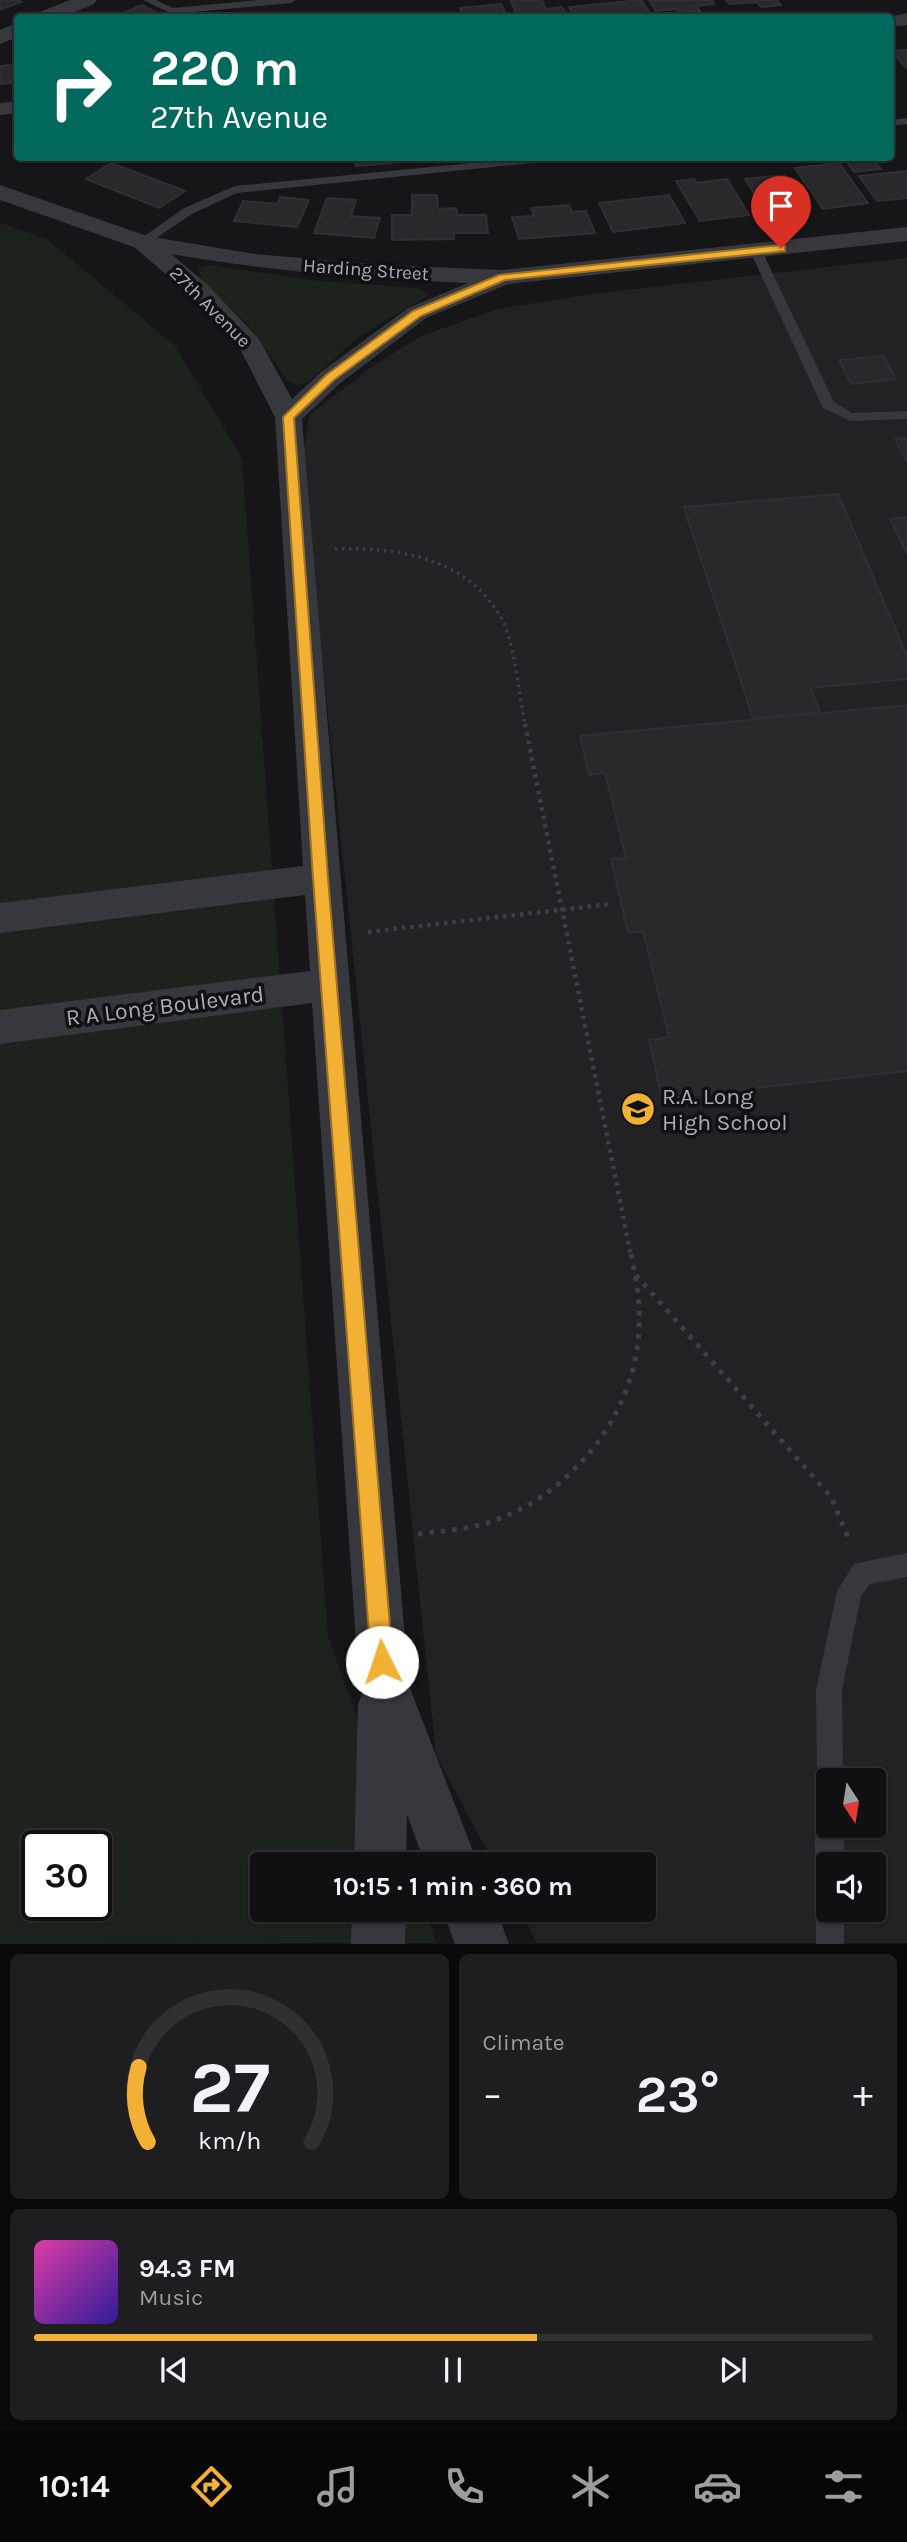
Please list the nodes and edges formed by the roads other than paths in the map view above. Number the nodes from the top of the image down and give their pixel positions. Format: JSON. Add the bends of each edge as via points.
{"nodes":[{"id":1,"x":87,"y":0,"type":"edge"},
{"id":2,"x":148,"y":0,"type":"edge"},
{"id":3,"x":290,"y":0,"type":"edge"},
{"id":4,"x":52,"y":14,"type":"edge"},
{"id":5,"x":522,"y":161,"type":"edge"},
{"id":6,"x":0,"y":192,"type":"edge"},
{"id":7,"x":907,"y":234,"type":"edge"},
{"id":8,"x":142,"y":242,"type":"junction"},
{"id":9,"x":756,"y":251,"type":"junction"},
{"id":10,"x":503,"y":277,"type":"junction"},
{"id":11,"x":907,"y":415,"type":"edge"},
{"id":12,"x":288,"y":417,"type":"junction"},
{"id":13,"x":321,"y":878,"type":"junction"},
{"id":14,"x":0,"y":918,"type":"edge"},
{"id":15,"x":329,"y":985,"type":"junction"},
{"id":16,"x":0,"y":1027,"type":"edge"},
{"id":17,"x":907,"y":1565,"type":"edge"},
{"id":18,"x":384,"y":1686,"type":"junction"},
{"id":19,"x":830,"y":1768,"type":"edge"},
{"id":20,"x":380,"y":1852,"type":"edge"},
{"id":21,"x":447,"y":1852,"type":"edge"},
{"id":22,"x":379,"y":1922,"type":"edge"},
{"id":23,"x":474,"y":1922,"type":"edge"},
{"id":24,"x":830,"y":1922,"type":"edge"},
{"id":25,"x":379,"y":1944,"type":"edge"},
{"id":26,"x":482,"y":1944,"type":"edge"},
{"id":27,"x":831,"y":1944,"type":"edge"}],
"edges":[{"from":1,"to":4,"type":"street"},
{"from":2,"to":3,"type":"lane","via":[[172,11]]},
{"from":5,"to":8,"type":"lane","via":[[235,190],[188,211]]},
{"from":6,"to":8,"type":"street","name":"Harding Street"},
{"from":7,"to":9,"type":"street","name":"Harding Street"},
{"from":8,"to":10,"type":"street","name":"Harding Street","via":[[255,261]]},
{"from":8,"to":12,"type":"street","name":"27th Avenue","via":[[198,289],[250,344]]},
{"from":9,"to":10,"type":"street","name":"Harding Street"},
{"from":9,"to":11,"type":"lane","via":[[828,405],[849,417]]},
{"from":10,"to":12,"type":"street","via":[[417,313],[330,378]]},
{"from":12,"to":13,"type":"street","name":"27th Avenue"},
{"from":13,"to":14,"type":"street"},
{"from":13,"to":15,"type":"street","name":"27th Avenue"},
{"from":15,"to":16,"type":"street","name":"R A Long Boulevard"},
{"from":15,"to":18,"type":"street","name":"27th Avenue"},
{"from":17,"to":19,"type":"lane","via":[[863,1573],[850,1591],[829,1690]]},
{"from":18,"to":20,"type":"street","name":"27th Avenue"},
{"from":18,"to":21,"type":"street","name":"27th Avenue"},
{"from":22,"to":25,"type":"street"},
{"from":23,"to":26,"type":"street"},
{"from":24,"to":27,"type":"lane"}]}
